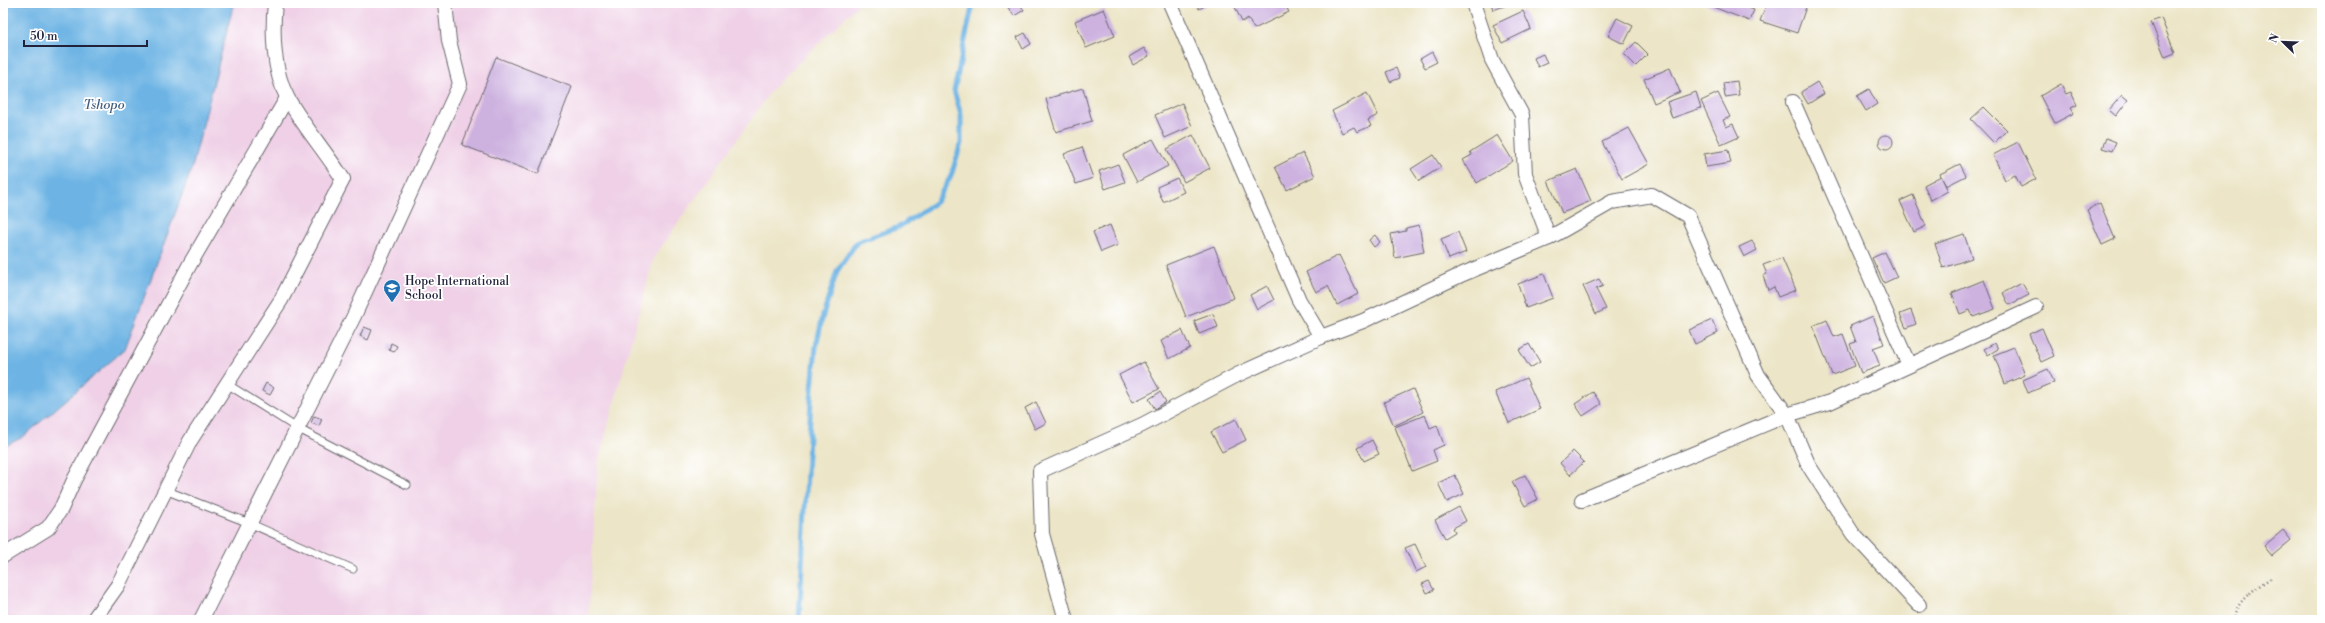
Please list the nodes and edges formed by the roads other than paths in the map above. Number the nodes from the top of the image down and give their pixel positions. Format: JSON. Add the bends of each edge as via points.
{"nodes":[{"id":1,"x":275,"y":3,"type":"edge"},
{"id":2,"x":445,"y":3,"type":"edge"},
{"id":3,"x":1170,"y":3,"type":"edge"},
{"id":4,"x":1473,"y":3,"type":"edge"},
{"id":5,"x":287,"y":98,"type":"junction"},
{"id":6,"x":1794,"y":102,"type":"dead end"},
{"id":7,"x":1549,"y":238,"type":"junction"},
{"id":8,"x":2036,"y":307,"type":"dead end"},
{"id":9,"x":1321,"y":336,"type":"junction"},
{"id":10,"x":1909,"y":365,"type":"junction"},
{"id":11,"x":227,"y":384,"type":"junction"},
{"id":12,"x":1787,"y":415,"type":"junction"},
{"id":13,"x":297,"y":428,"type":"junction"},
{"id":14,"x":407,"y":485,"type":"dead end"},
{"id":15,"x":164,"y":490,"type":"junction"},
{"id":16,"x":1582,"y":500,"type":"dead end"},
{"id":17,"x":249,"y":523,"type":"junction"},
{"id":18,"x":3,"y":556,"type":"edge"},
{"id":19,"x":354,"y":569,"type":"dead end"},
{"id":20,"x":1919,"y":604,"type":"dead end"},
{"id":21,"x":3,"y":618,"type":"edge"},
{"id":22,"x":6,"y":620,"type":"edge"},
{"id":23,"x":93,"y":620,"type":"edge"},
{"id":24,"x":201,"y":620,"type":"edge"},
{"id":25,"x":1066,"y":620,"type":"edge"}],
"edges":[{"from":1,"to":5,"type":"street","via":[[273,16],[277,67]]},
{"from":2,"to":13,"type":"street","via":[[449,40],[460,84],[354,316]]},
{"from":3,"to":9,"type":"street","via":[[1295,292]]},
{"from":4,"to":7,"type":"street","via":[[1492,60],[1522,115],[1525,174]]},
{"from":5,"to":11,"type":"street","via":[[343,179],[281,300]]},
{"from":5,"to":18,"type":"street","via":[[190,264],[74,480],[61,509],[48,528]]},
{"from":6,"to":10,"type":"street"},
{"from":7,"to":9,"type":"street","via":[[1462,274],[1363,321]]},
{"from":7,"to":12,"type":"street","via":[[1612,202],[1652,195],[1688,216],[1758,375]]},
{"from":8,"to":10,"type":"street"},
{"from":9,"to":25,"type":"street","via":[[1237,375],[1142,425],[1040,470],[1042,534]]},
{"from":10,"to":12,"type":"street","via":[[1830,402]]},
{"from":11,"to":13,"type":"lane"},
{"from":11,"to":15,"type":"street","via":[[190,441]]},
{"from":12,"to":16,"type":"street"},
{"from":12,"to":20,"type":"street","via":[[1809,466],[1853,534]]},
{"from":13,"to":14,"type":"lane"},
{"from":13,"to":17,"type":"street"},
{"from":15,"to":17,"type":"lane"},
{"from":15,"to":23,"type":"street","via":[[118,585]]},
{"from":17,"to":19,"type":"lane"},
{"from":17,"to":24,"type":"street"},
{"from":21,"to":22,"type":"lane"}]}
